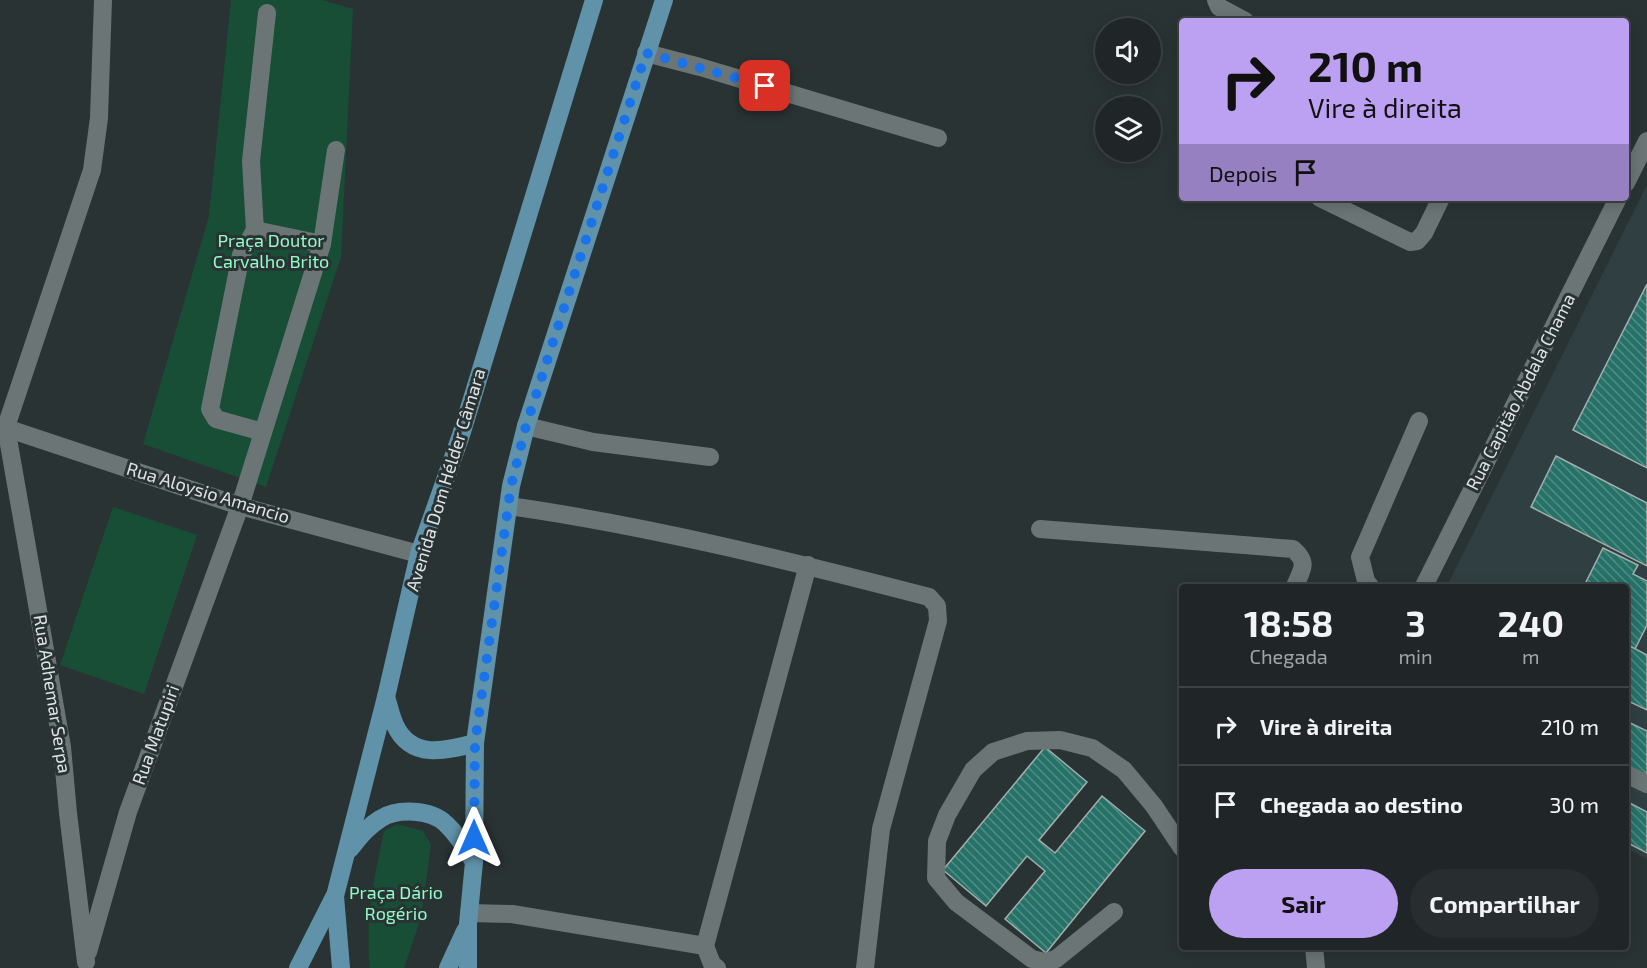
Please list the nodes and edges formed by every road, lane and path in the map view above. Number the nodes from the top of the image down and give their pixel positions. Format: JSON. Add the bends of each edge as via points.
{"nodes":[{"id":1,"x":103,"y":0,"type":"edge"},
{"id":2,"x":594,"y":0,"type":"edge"},
{"id":3,"x":664,"y":0,"type":"edge"},
{"id":4,"x":1216,"y":0,"type":"edge"},
{"id":5,"x":267,"y":13,"type":"dead end"},
{"id":6,"x":1239,"y":18,"type":"edge"},
{"id":7,"x":646,"y":53,"type":"junction"},
{"id":8,"x":938,"y":138,"type":"dead end"},
{"id":9,"x":1647,"y":141,"type":"edge"},
{"id":10,"x":336,"y":150,"type":"dead end"},
{"id":11,"x":1629,"y":177,"type":"edge"},
{"id":12,"x":1326,"y":201,"type":"edge"},
{"id":13,"x":1440,"y":201,"type":"edge"},
{"id":14,"x":1617,"y":201,"type":"edge"},
{"id":15,"x":255,"y":230,"type":"junction"},
{"id":16,"x":322,"y":244,"type":"junction"},
{"id":17,"x":1419,"y":421,"type":"dead end"},
{"id":18,"x":3,"y":426,"type":"edge"},
{"id":19,"x":526,"y":426,"type":"junction"},
{"id":20,"x":263,"y":432,"type":"junction"},
{"id":21,"x":711,"y":457,"type":"dead end"},
{"id":22,"x":240,"y":506,"type":"junction"},
{"id":23,"x":508,"y":506,"type":"junction"},
{"id":24,"x":1040,"y":529,"type":"dead end"},
{"id":25,"x":419,"y":555,"type":"junction"},
{"id":26,"x":808,"y":565,"type":"junction"},
{"id":27,"x":1296,"y":584,"type":"edge"},
{"id":28,"x":1368,"y":584,"type":"edge"},
{"id":29,"x":1426,"y":584,"type":"edge"},
{"id":30,"x":386,"y":698,"type":"junction"},
{"id":31,"x":475,"y":743,"type":"junction"},
{"id":32,"x":1629,"y":775,"type":"edge"},
{"id":33,"x":1647,"y":784,"type":"edge"},
{"id":34,"x":1179,"y":844,"type":"edge"},
{"id":35,"x":346,"y":852,"type":"junction"},
{"id":36,"x":474,"y":862,"type":"junction"},
{"id":37,"x":335,"y":896,"type":"junction"},
{"id":38,"x":1114,"y":912,"type":"dead end"},
{"id":39,"x":468,"y":919,"type":"junction"},
{"id":40,"x":705,"y":946,"type":"junction"},
{"id":41,"x":1314,"y":950,"type":"edge"},
{"id":42,"x":85,"y":965,"type":"edge"},
{"id":43,"x":298,"y":968,"type":"edge"},
{"id":44,"x":341,"y":968,"type":"edge"},
{"id":45,"x":448,"y":968,"type":"edge"},
{"id":46,"x":468,"y":968,"type":"edge"},
{"id":47,"x":717,"y":968,"type":"edge"},
{"id":48,"x":865,"y":968,"type":"edge"},
{"id":49,"x":1316,"y":968,"type":"edge"}],
"edges":[{"from":1,"to":18,"type":"street","via":[[99,118],[92,170]]},
{"from":2,"to":25,"type":"main road","name":"Avenida Dom Hélder Câmara","via":[[461,435]]},
{"from":3,"to":7,"type":"main road"},
{"from":4,"to":6,"type":"street","via":[[1218,7]]},
{"from":5,"to":15,"type":"street","via":[[251,161]]},
{"from":7,"to":8,"type":"street"},
{"from":7,"to":19,"type":"main road"},
{"from":9,"to":11,"type":"street"},
{"from":10,"to":16,"type":"street","name":"Rua Matupiri"},
{"from":12,"to":13,"type":"street","via":[[1410,242],[1417,242],[1424,233]]},
{"from":14,"to":29,"type":"street","name":"Rua Capitão Abdala Chama"},
{"from":15,"to":16,"type":"street"},
{"from":15,"to":20,"type":"street","via":[[241,255],[210,410],[216,419]]},
{"from":16,"to":20,"type":"street","name":"Rua Matupiri"},
{"from":17,"to":28,"type":"street","via":[[1360,557]]},
{"from":18,"to":22,"type":"street","name":"Rua Aloysio Amancio"},
{"from":18,"to":42,"type":"street","name":"Rua Adhemar Serpa","via":[[62,747]]},
{"from":19,"to":21,"type":"street","via":[[592,442]]},
{"from":19,"to":23,"type":"main road"},
{"from":20,"to":22,"type":"street","name":"Rua Matupiri"},
{"from":22,"to":25,"type":"street","name":"Rua Aloysio Amancio"},
{"from":22,"to":42,"type":"street","name":"Rua Matupiri","via":[[128,812]]},
{"from":23,"to":26,"type":"street","via":[[570,515]]},
{"from":23,"to":31,"type":"main road"},
{"from":24,"to":27,"type":"street","via":[[1293,549],[1301,556],[1304,567]]},
{"from":25,"to":30,"type":"main road","name":"Avenida Dom Hélder Câmara"},
{"from":26,"to":40,"type":"street"},
{"from":26,"to":48,"type":"street","via":[[929,597],[937,606],[938,621],[881,829]]},
{"from":30,"to":31,"type":"main road","via":[[395,727],[420,748],[438,752]]},
{"from":30,"to":35,"type":"main road","name":"Avenida Dom Hélder Câmara"},
{"from":31,"to":36,"type":"main road"},
{"from":32,"to":33,"type":"street"},
{"from":34,"to":38,"type":"street","via":[[1124,770],[1092,748],[1060,740],[1027,741],[993,752],[973,770],[947,815],[938,841],[936,878],[956,902],[1032,959],[1045,962],[1056,959]]},
{"from":35,"to":36,"type":"main road","via":[[382,817],[425,813],[445,822]]},
{"from":35,"to":37,"type":"main road","name":"Avenida Dom Hélder Câmara"},
{"from":36,"to":39,"type":"main road"},
{"from":37,"to":43,"type":"main road"},
{"from":37,"to":44,"type":"main road","name":"Avenida Dom Hélder Câmara"},
{"from":39,"to":40,"type":"street","via":[[512,914]]},
{"from":39,"to":45,"type":"main road"},
{"from":39,"to":46,"type":"main road"},
{"from":40,"to":47,"type":"street"},
{"from":41,"to":49,"type":"street"}]}
